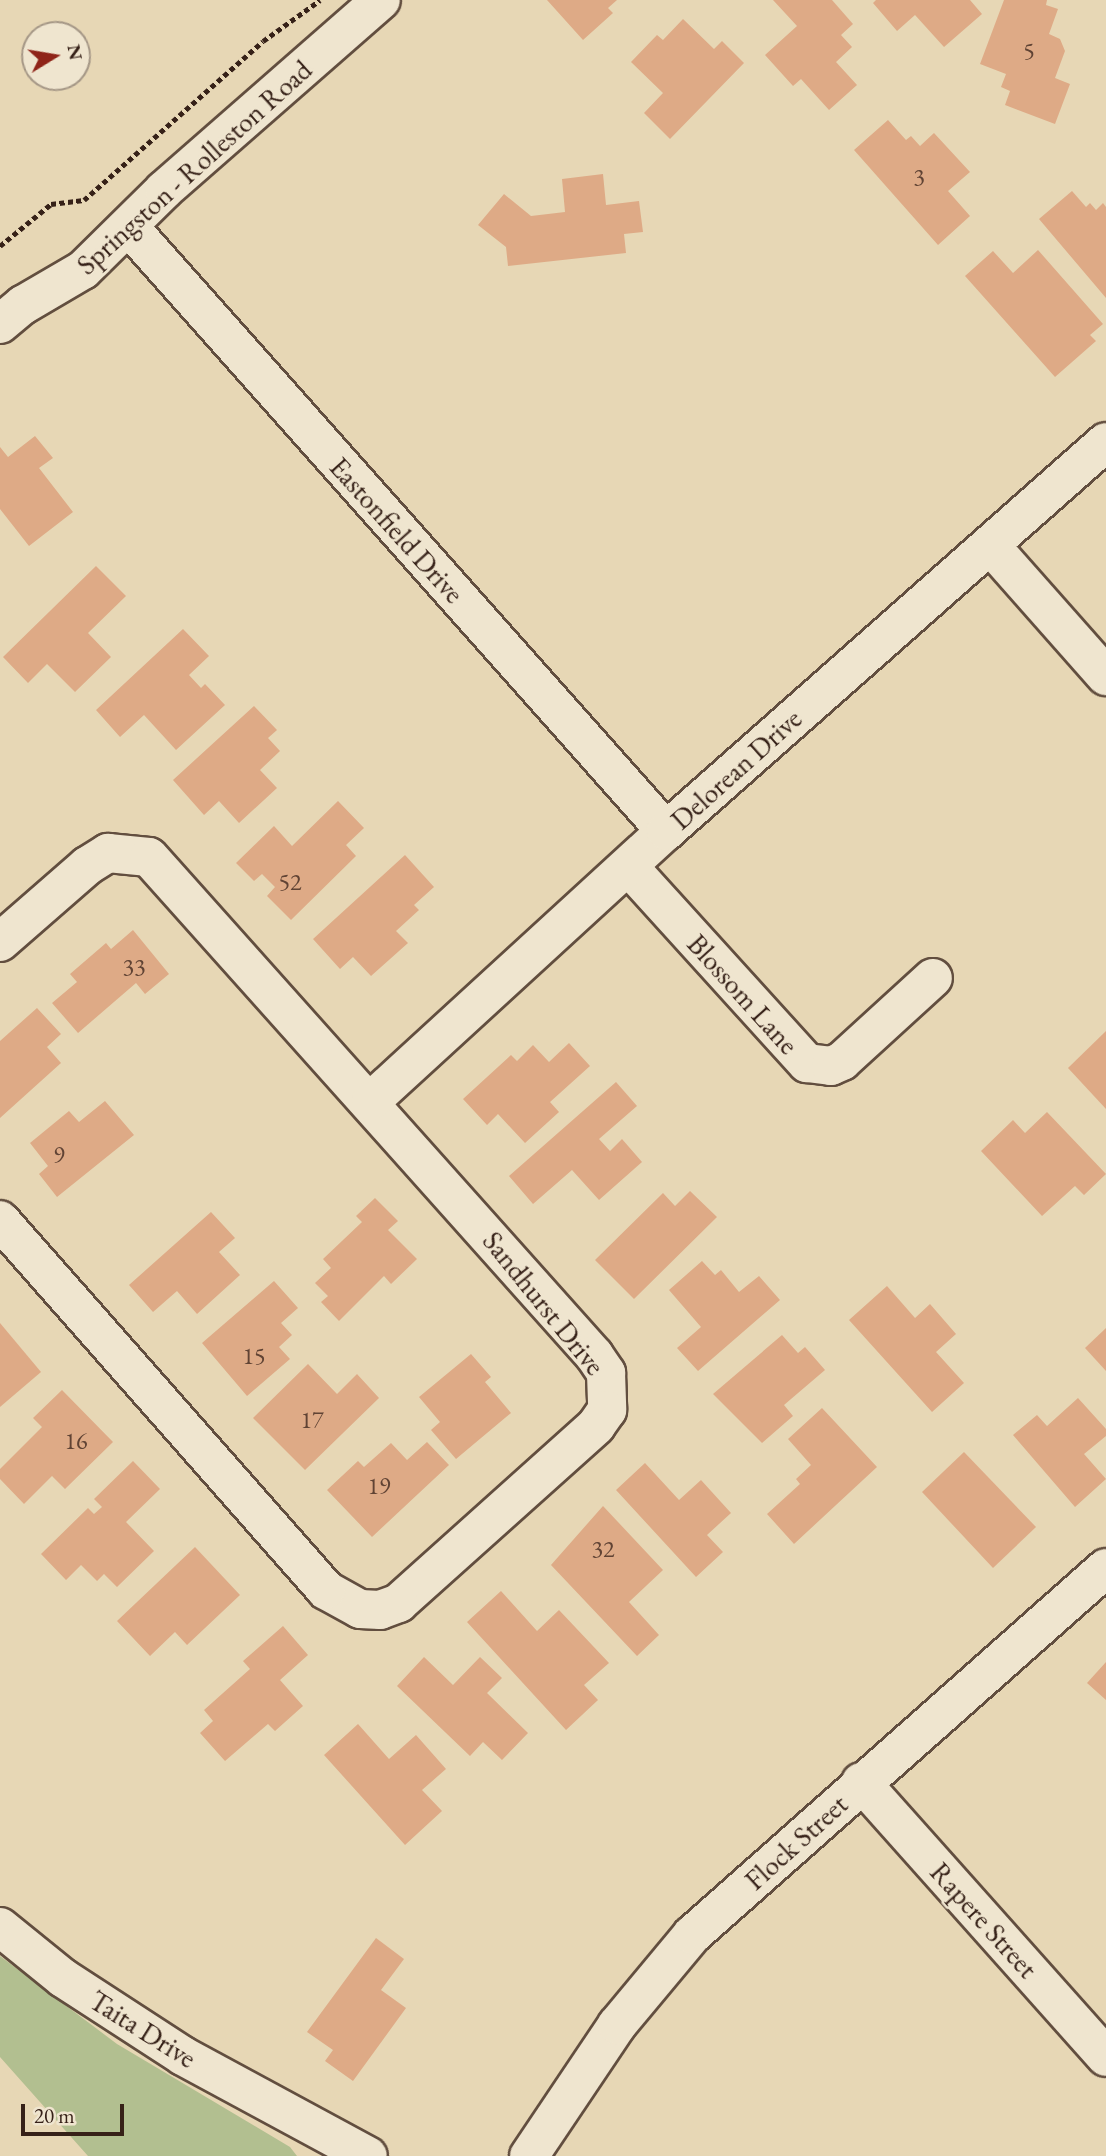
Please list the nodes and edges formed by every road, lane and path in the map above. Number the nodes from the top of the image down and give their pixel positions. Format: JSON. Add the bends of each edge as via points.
{"nodes":[{"id":1,"x":320,"y":0,"type":"edge"},
{"id":2,"x":381,"y":0,"type":"edge"},
{"id":3,"x":130,"y":228,"type":"junction"},
{"id":4,"x":0,"y":246,"type":"edge"},
{"id":5,"x":0,"y":324,"type":"edge"},
{"id":6,"x":1106,"y":442,"type":"edge"},
{"id":7,"x":990,"y":545,"type":"junction"},
{"id":8,"x":1106,"y":676,"type":"edge"},
{"id":9,"x":666,"y":831,"type":"junction"},
{"id":10,"x":629,"y":867,"type":"junction"},
{"id":11,"x":0,"y":942,"type":"edge"},
{"id":12,"x":933,"y":978,"type":"dead end"},
{"id":13,"x":371,"y":1101,"type":"junction"},
{"id":14,"x":0,"y":1220,"type":"edge"},
{"id":15,"x":1106,"y":1568,"type":"edge"},
{"id":16,"x":861,"y":1783,"type":"junction"},
{"id":17,"x":0,"y":1927,"type":"edge"},
{"id":18,"x":1106,"y":2057,"type":"edge"},
{"id":19,"x":347,"y":2152,"type":"edge"},
{"id":20,"x":529,"y":2156,"type":"edge"}],
"edges":[{"from":1,"to":4,"type":"path","via":[[263,41],[84,200],[51,204]]},
{"from":2,"to":3,"type":"street","name":"Springston - Rolleston Road","via":[[164,190]]},
{"from":3,"to":5,"type":"street","name":"Springston - Rolleston Road","via":[[83,270]]},
{"from":3,"to":9,"type":"street","name":"Eastonfield Drive"},
{"from":6,"to":7,"type":"street","name":"Delorean Drive"},
{"from":7,"to":8,"type":"street"},
{"from":7,"to":9,"type":"street","name":"Delorean Drive"},
{"from":9,"to":10,"type":"street","name":"Delorean Drive"},
{"from":10,"to":12,"type":"street","name":"Blossom Lane","via":[[807,1063],[831,1066],[842,1061]]},
{"from":10,"to":13,"type":"street","name":"Delorean Drive"},
{"from":11,"to":13,"type":"street","name":"Sandhurst Drive","via":[[108,853],[149,857]]},
{"from":13,"to":14,"type":"street","name":"Sandhurst Drive","via":[[594,1355],[610,1390],[607,1410],[596,1426],[418,1587],[399,1603],[380,1610],[346,1604],[326,1590]]},
{"from":15,"to":16,"type":"street","name":"Flock Street"},
{"from":16,"to":18,"type":"street","name":"Rapere Street"},
{"from":16,"to":20,"type":"street","name":"Flock Street","via":[[692,1936],[617,2025]]},
{"from":17,"to":19,"type":"street","name":"Taita Drive","via":[[120,2017]]}]}
